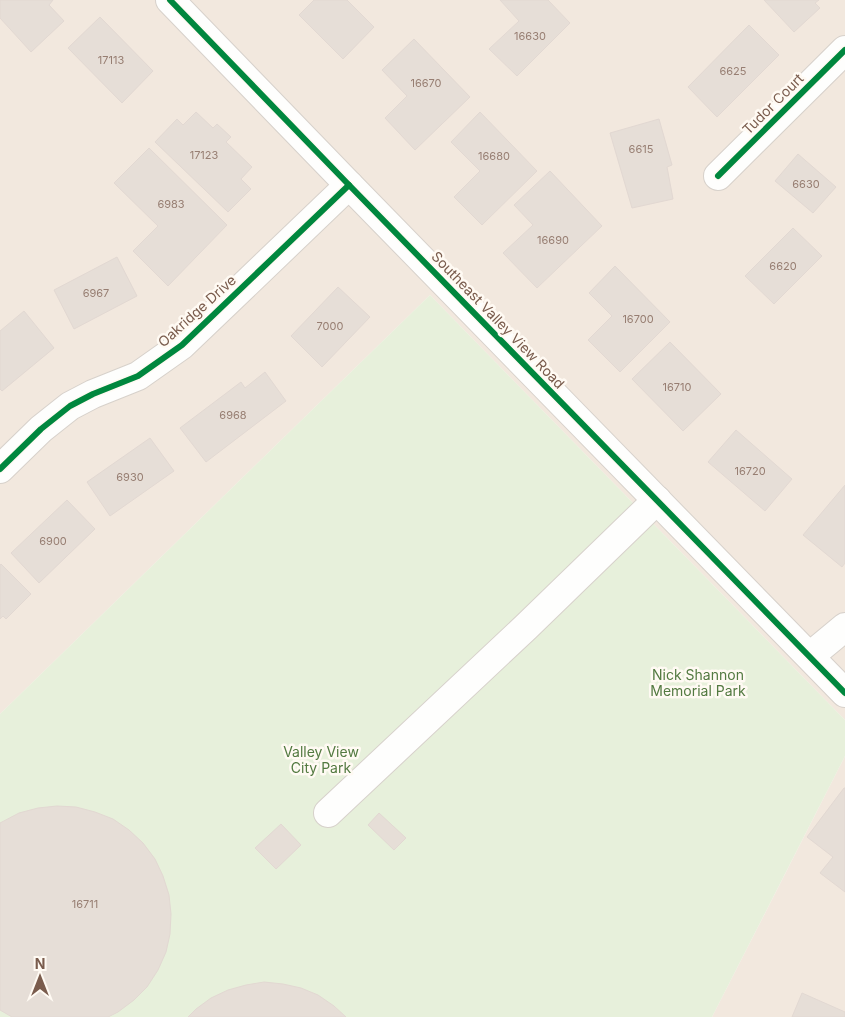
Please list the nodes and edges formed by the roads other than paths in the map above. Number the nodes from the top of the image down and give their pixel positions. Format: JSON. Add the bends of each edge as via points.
{"nodes":[{"id":1,"x":170,"y":0,"type":"edge"},
{"id":2,"x":845,"y":50,"type":"edge"},
{"id":3,"x":718,"y":176,"type":"dead end"},
{"id":4,"x":349,"y":185,"type":"junction"},
{"id":5,"x":0,"y":469,"type":"edge"},
{"id":6,"x":657,"y":500,"type":"junction"},
{"id":7,"x":845,"y":627,"type":"edge"},
{"id":8,"x":810,"y":656,"type":"junction"},
{"id":9,"x":845,"y":693,"type":"edge"},
{"id":10,"x":328,"y":814,"type":"dead end"}],
"edges":[{"from":1,"to":4,"type":"street","name":"Southeast Valley View Road"},
{"from":2,"to":3,"type":"street","name":"Tudor Court"},
{"from":4,"to":5,"type":"street","name":"Oakridge Drive","via":[[182,345],[138,376],[70,406]]},
{"from":4,"to":6,"type":"street","name":"Southeast Valley View Road"},
{"from":6,"to":8,"type":"street","name":"Southeast Valley View Road"},
{"from":6,"to":10,"type":"street"},
{"from":7,"to":8,"type":"street"},
{"from":8,"to":9,"type":"street","name":"Southeast Valley View Road"}]}
